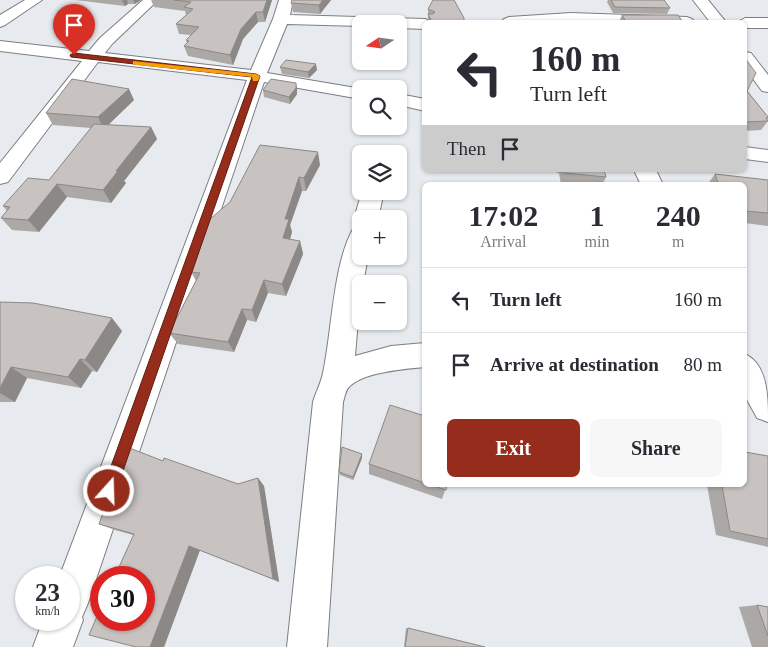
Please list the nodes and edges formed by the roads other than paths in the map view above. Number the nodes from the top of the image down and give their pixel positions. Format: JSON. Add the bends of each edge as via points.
{"nodes":[{"id":1,"x":34,"y":0,"type":"edge"},
{"id":2,"x":151,"y":0,"type":"edge"},
{"id":3,"x":700,"y":0,"type":"edge"},
{"id":4,"x":283,"y":10,"type":"edge"},
{"id":5,"x":569,"y":16,"type":"edge"},
{"id":6,"x":528,"y":20,"type":"edge"},
{"id":7,"x":648,"y":20,"type":"edge"},
{"id":8,"x":716,"y":20,"type":"edge"},
{"id":9,"x":0,"y":22,"type":"edge"},
{"id":10,"x":747,"y":23,"type":"edge"},
{"id":11,"x":768,"y":23,"type":"edge"},
{"id":12,"x":422,"y":24,"type":"edge"},
{"id":13,"x":0,"y":46,"type":"edge"},
{"id":14,"x":92,"y":58,"type":"junction"},
{"id":15,"x":747,"y":60,"type":"edge"},
{"id":16,"x":256,"y":76,"type":"junction"},
{"id":17,"x":768,"y":87,"type":"edge"},
{"id":18,"x":352,"y":92,"type":"edge"},
{"id":19,"x":407,"y":102,"type":"edge"},
{"id":20,"x":422,"y":104,"type":"edge"},
{"id":21,"x":747,"y":153,"type":"edge"},
{"id":22,"x":768,"y":156,"type":"edge"},
{"id":23,"x":0,"y":177,"type":"edge"},
{"id":24,"x":353,"y":265,"type":"edge"},
{"id":25,"x":422,"y":355,"type":"edge"},
{"id":26,"x":747,"y":371,"type":"edge"},
{"id":27,"x":337,"y":380,"type":"junction"},
{"id":28,"x":768,"y":408,"type":"edge"},
{"id":29,"x":80,"y":572,"type":"edge"},
{"id":30,"x":59,"y":631,"type":"edge"},
{"id":31,"x":53,"y":647,"type":"edge"},
{"id":32,"x":307,"y":647,"type":"edge"}],
"edges":[{"from":1,"to":9,"type":"street"},
{"from":2,"to":14,"type":"street"},
{"from":3,"to":8,"type":"street"},
{"from":4,"to":12,"type":"street"},
{"from":4,"to":16,"type":"street"},
{"from":5,"to":6,"type":"street"},
{"from":5,"to":7,"type":"street"},
{"from":10,"to":11,"type":"street"},
{"from":13,"to":14,"type":"street"},
{"from":14,"to":16,"type":"street"},
{"from":14,"to":23,"type":"street"},
{"from":15,"to":17,"type":"street"},
{"from":16,"to":18,"type":"street"},
{"from":16,"to":29,"type":"street"},
{"from":19,"to":20,"type":"street"},
{"from":21,"to":22,"type":"street"},
{"from":24,"to":27,"type":"street"},
{"from":25,"to":27,"type":"street","via":[[402,356],[361,366]]},
{"from":26,"to":28,"type":"street"},
{"from":27,"to":32,"type":"street","via":[[328,402]]},
{"from":30,"to":31,"type":"street"}]}
